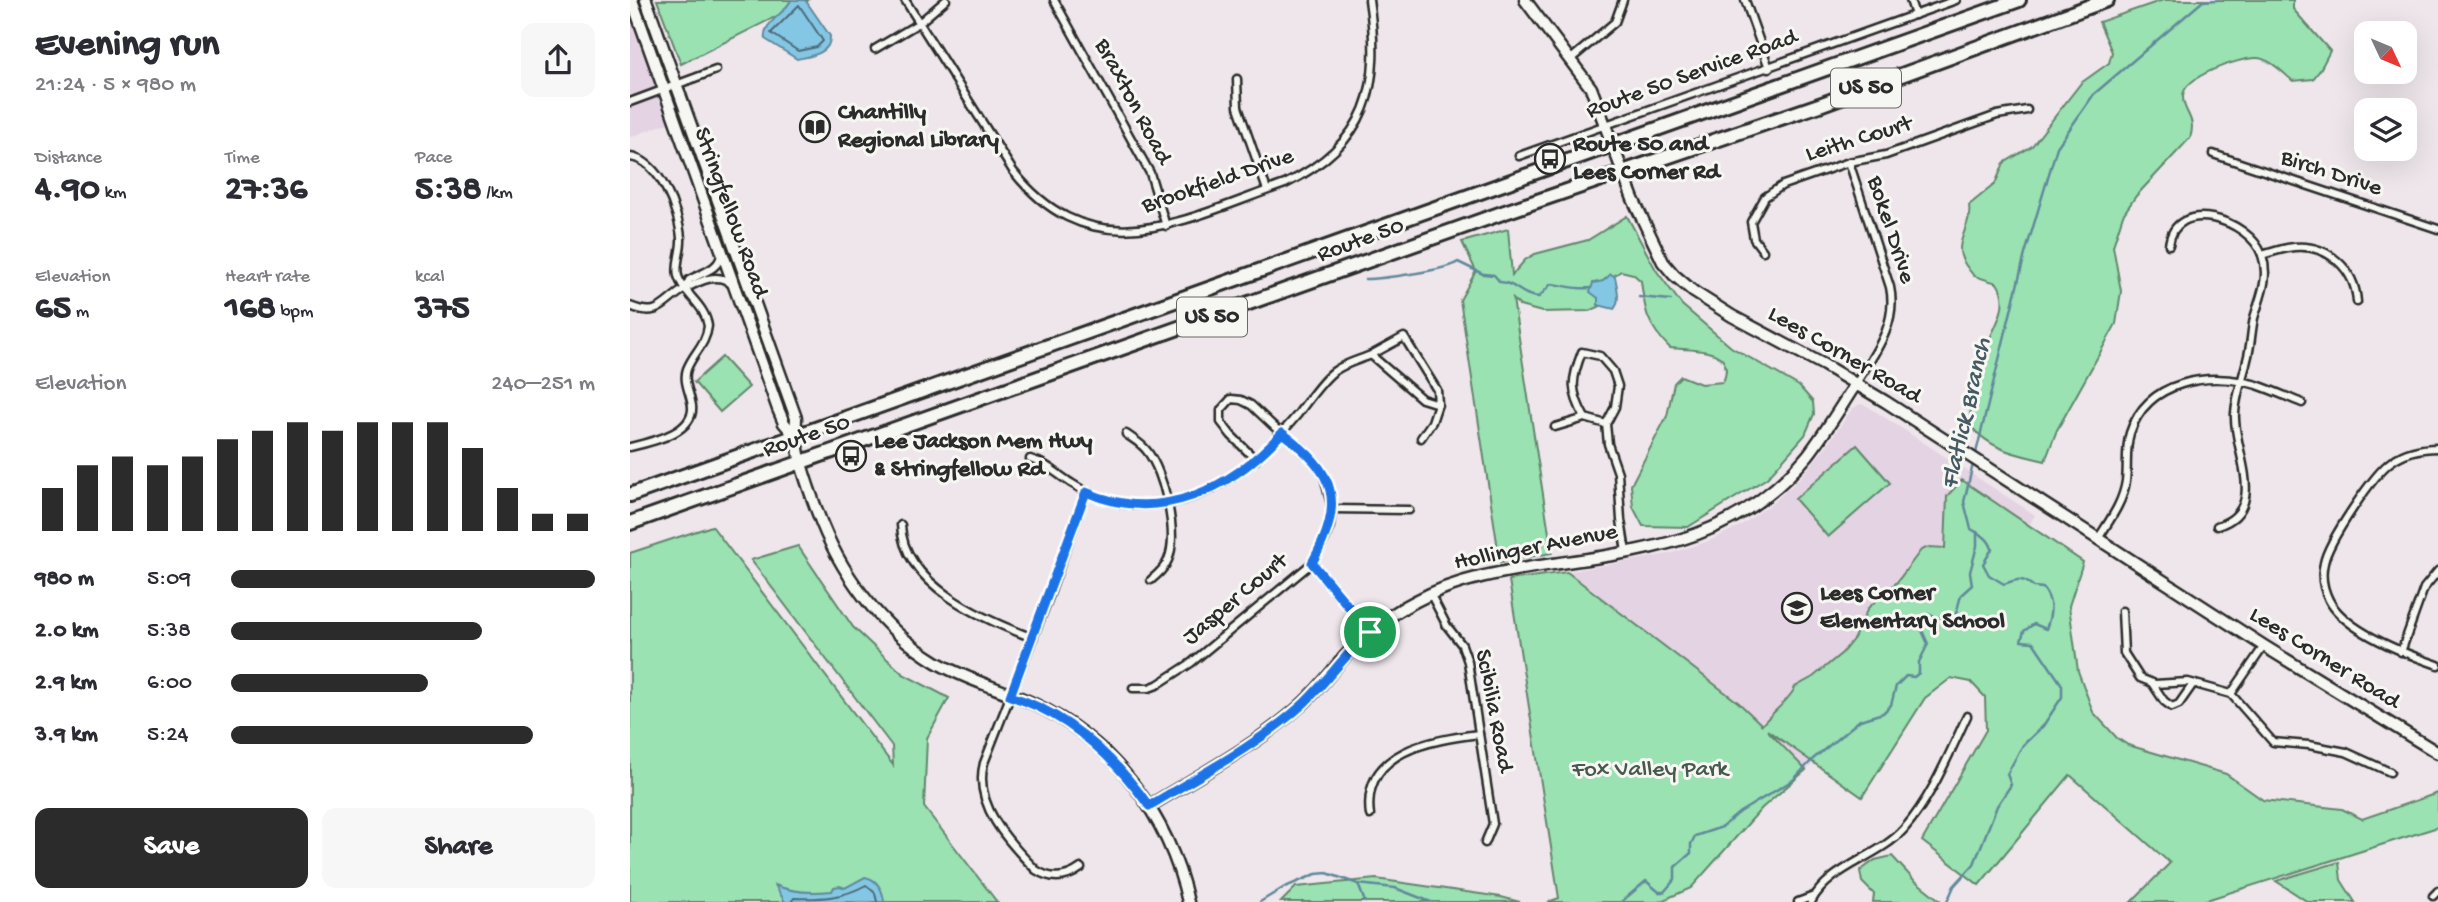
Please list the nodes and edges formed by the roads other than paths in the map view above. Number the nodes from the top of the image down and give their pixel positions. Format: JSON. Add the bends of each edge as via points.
{"nodes":[{"id":1,"x":632,"y":0,"type":"edge"},
{"id":2,"x":646,"y":0,"type":"edge"},
{"id":3,"x":905,"y":0,"type":"edge"},
{"id":4,"x":946,"y":0,"type":"edge"},
{"id":5,"x":1054,"y":0,"type":"edge"},
{"id":6,"x":1369,"y":0,"type":"edge"},
{"id":7,"x":1525,"y":0,"type":"edge"},
{"id":8,"x":1623,"y":0,"type":"edge"},
{"id":9,"x":1745,"y":0,"type":"edge"},
{"id":10,"x":1910,"y":0,"type":"edge"},
{"id":11,"x":1956,"y":0,"type":"edge"},
{"id":12,"x":2019,"y":0,"type":"edge"},
{"id":13,"x":2107,"y":0,"type":"edge"},
{"id":14,"x":1914,"y":15,"type":"junction"},
{"id":15,"x":919,"y":23,"type":"junction"},
{"id":16,"x":875,"y":49,"type":"dead end"},
{"id":17,"x":1571,"y":59,"type":"junction"},
{"id":18,"x":1769,"y":68,"type":"junction"},
{"id":19,"x":716,"y":70,"type":"dead end"},
{"id":20,"x":1237,"y":79,"type":"dead end"},
{"id":21,"x":676,"y":84,"type":"junction"},
{"id":22,"x":663,"y":89,"type":"junction"},
{"id":23,"x":630,"y":102,"type":"edge"},
{"id":24,"x":2027,"y":110,"type":"dead end"},
{"id":25,"x":1606,"y":126,"type":"junction"},
{"id":26,"x":1613,"y":144,"type":"junction"},
{"id":27,"x":2213,"y":154,"type":"dead end"},
{"id":28,"x":1519,"y":156,"type":"dead end"},
{"id":29,"x":630,"y":157,"type":"edge"},
{"id":30,"x":1849,"y":162,"type":"junction"},
{"id":31,"x":1623,"y":172,"type":"junction"},
{"id":32,"x":1267,"y":190,"type":"junction"},
{"id":33,"x":1166,"y":226,"type":"junction"},
{"id":34,"x":2438,"y":229,"type":"edge"},
{"id":35,"x":2169,"y":245,"type":"dead end"},
{"id":36,"x":721,"y":249,"type":"junction"},
{"id":37,"x":1763,"y":251,"type":"dead end"},
{"id":38,"x":2262,"y":256,"type":"junction"},
{"id":39,"x":686,"y":288,"type":"junction"},
{"id":40,"x":736,"y":291,"type":"junction"},
{"id":41,"x":2357,"y":302,"type":"dead end"},
{"id":42,"x":630,"y":306,"type":"edge"},
{"id":43,"x":1371,"y":355,"type":"junction"},
{"id":44,"x":2241,"y":382,"type":"junction"},
{"id":45,"x":1855,"y":384,"type":"junction"},
{"id":46,"x":2302,"y":403,"type":"dead end"},
{"id":47,"x":1438,"y":404,"type":"junction"},
{"id":48,"x":1585,"y":418,"type":"junction"},
{"id":49,"x":1605,"y":424,"type":"junction"},
{"id":50,"x":1555,"y":426,"type":"dead end"},
{"id":51,"x":1282,"y":433,"type":"junction"},
{"id":52,"x":1126,"y":434,"type":"dead end"},
{"id":53,"x":795,"y":436,"type":"junction"},
{"id":54,"x":1421,"y":438,"type":"dead end"},
{"id":55,"x":630,"y":447,"type":"edge"},
{"id":56,"x":2438,"y":448,"type":"edge"},
{"id":57,"x":1030,"y":459,"type":"dead end"},
{"id":58,"x":1256,"y":460,"type":"junction"},
{"id":59,"x":802,"y":463,"type":"junction"},
{"id":60,"x":1086,"y":492,"type":"junction"},
{"id":61,"x":630,"y":495,"type":"edge"},
{"id":62,"x":1166,"y":502,"type":"junction"},
{"id":63,"x":1332,"y":509,"type":"junction"},
{"id":64,"x":1409,"y":510,"type":"dead end"},
{"id":65,"x":630,"y":523,"type":"edge"},
{"id":66,"x":901,"y":525,"type":"dead end"},
{"id":67,"x":2217,"y":526,"type":"dead end"},
{"id":68,"x":2098,"y":539,"type":"junction"},
{"id":69,"x":1626,"y":552,"type":"junction"},
{"id":70,"x":1312,"y":563,"type":"junction"},
{"id":71,"x":2438,"y":572,"type":"edge"},
{"id":72,"x":1151,"y":579,"type":"dead end"},
{"id":73,"x":1430,"y":593,"type":"junction"},
{"id":74,"x":2122,"y":611,"type":"dead end"},
{"id":75,"x":1370,"y":632,"type":"junction"},
{"id":76,"x":1033,"y":638,"type":"junction"},
{"id":77,"x":2264,"y":646,"type":"junction"},
{"id":78,"x":2401,"y":652,"type":"junction"},
{"id":79,"x":2438,"y":665,"type":"edge"},
{"id":80,"x":2152,"y":683,"type":"junction"},
{"id":81,"x":2193,"y":684,"type":"junction"},
{"id":82,"x":1133,"y":688,"type":"dead end"},
{"id":83,"x":2231,"y":694,"type":"junction"},
{"id":84,"x":1010,"y":696,"type":"junction"},
{"id":85,"x":1967,"y":716,"type":"dead end"},
{"id":86,"x":1479,"y":734,"type":"junction"},
{"id":87,"x":2438,"y":753,"type":"edge"},
{"id":88,"x":2390,"y":772,"type":"dead end"},
{"id":89,"x":1149,"y":806,"type":"junction"},
{"id":90,"x":1370,"y":815,"type":"dead end"},
{"id":91,"x":1485,"y":843,"type":"dead end"},
{"id":92,"x":1081,"y":868,"type":"dead end"},
{"id":93,"x":1813,"y":899,"type":"edge"},
{"id":94,"x":1188,"y":902,"type":"edge"},
{"id":95,"x":1798,"y":902,"type":"edge"}],
"edges":[{"from":1,"to":22,"type":"street","name":"Stringfellow Road"},
{"from":2,"to":21,"type":"street","name":"Stringfellow Road"},
{"from":3,"to":15,"type":"street","name":"Brookfield Drive"},
{"from":4,"to":15,"type":"street"},
{"from":5,"to":33,"type":"street","name":"Braxton Road","via":[[1150,173]]},
{"from":6,"to":32,"type":"street","name":"Brookfield Drive","via":[[1374,65],[1362,112],[1340,146],[1319,165]]},
{"from":7,"to":17,"type":"street","name":"Lees Corner Road"},
{"from":8,"to":17,"type":"street","via":[[1611,27]]},
{"from":9,"to":18,"type":"street"},
{"from":10,"to":14,"type":"street"},
{"from":11,"to":14,"type":"street","name":"Route 50 Service Road"},
{"from":12,"to":26,"type":"highway","name":"Route 50","number":"US 50"},
{"from":13,"to":31,"type":"highway","name":"Route 50","number":"US 50"},
{"from":14,"to":18,"type":"street","name":"Route 50 Service Road"},
{"from":15,"to":16,"type":"street"},
{"from":15,"to":33,"type":"street","name":"Brookfield Drive","via":[[1013,171],[1043,201],[1100,228],[1133,231]]},
{"from":17,"to":25,"type":"street","name":"Lees Corner Road","via":[[1591,88]]},
{"from":18,"to":25,"type":"street","name":"Route 50 Service Road"},
{"from":19,"to":21,"type":"street"},
{"from":20,"to":32,"type":"street","via":[[1238,107]]},
{"from":21,"to":22,"type":"street"},
{"from":21,"to":53,"type":"street","name":"Stringfellow Road","via":[[796,418]]},
{"from":22,"to":23,"type":"street"},
{"from":22,"to":36,"type":"street","name":"Stringfellow Road"},
{"from":24,"to":30,"type":"street","name":"Leith Court","via":[[1997,115],[1886,155]]},
{"from":25,"to":26,"type":"street","name":"Lees Corner Road"},
{"from":25,"to":28,"type":"street","name":"Route 50 Service Road"},
{"from":26,"to":31,"type":"street","name":"Lees Corner Road"},
{"from":26,"to":53,"type":"highway","name":"Route 50","number":"US 50"},
{"from":27,"to":34,"type":"street","name":"Birch Drive"},
{"from":29,"to":39,"type":"street","via":[[650,165],[659,175],[675,211],[681,239],[677,271]]},
{"from":30,"to":37,"type":"street","name":"Leith Court","via":[[1783,185],[1765,197],[1751,222],[1754,239]]},
{"from":30,"to":45,"type":"street","name":"Bokel Drive","via":[[1890,287],[1892,306],[1883,340]]},
{"from":31,"to":45,"type":"street","name":"Lees Corner Road","via":[[1659,254],[1680,281],[1732,316]]},
{"from":31,"to":59,"type":"highway","name":"Route 50","number":"US 50"},
{"from":32,"to":33,"type":"street","name":"Brookfield Drive"},
{"from":35,"to":38,"type":"street","via":[[2181,224],[2216,218],[2245,231]]},
{"from":36,"to":39,"type":"street","via":[[718,264],[689,280]]},
{"from":36,"to":40,"type":"street","name":"Stringfellow Road"},
{"from":38,"to":41,"type":"street","via":[[2293,247],[2324,253],[2350,275]]},
{"from":38,"to":44,"type":"street","via":[[2264,288]]},
{"from":39,"to":40,"type":"street","via":[[717,277],[726,279]]},
{"from":39,"to":42,"type":"street","via":[[660,308],[649,311]]},
{"from":39,"to":55,"type":"street","via":[[708,326],[702,347],[686,371],[692,416],[679,430]]},
{"from":40,"to":53,"type":"street","name":"Stringfellow Road","via":[[778,409]]},
{"from":43,"to":47,"type":"street","via":[[1422,399]]},
{"from":43,"to":47,"type":"street","via":[[1404,337],[1437,390]]},
{"from":43,"to":51,"type":"street","via":[[1334,370]]},
{"from":44,"to":46,"type":"street"},
{"from":44,"to":67,"type":"street","via":[[2235,426],[2245,496],[2237,515]]},
{"from":44,"to":68,"type":"street","via":[[2183,383],[2162,392],[2144,408],[2129,437],[2123,494]]},
{"from":45,"to":68,"type":"street","name":"Lees Corner Road"},
{"from":45,"to":69,"type":"street","name":"Hollinger Avenue","via":[[1807,456],[1756,503],[1696,536]]},
{"from":47,"to":54,"type":"street"},
{"from":48,"to":49,"type":"street"},
{"from":48,"to":49,"type":"street","via":[[1572,383],[1582,352],[1600,356],[1618,386],[1615,407]]},
{"from":48,"to":50,"type":"street"},
{"from":49,"to":69,"type":"street","via":[[1618,473]]},
{"from":51,"to":58,"type":"street"},
{"from":51,"to":58,"type":"street","name":"Jasper Court","via":[[1241,400],[1231,400],[1221,410],[1221,422]]},
{"from":51,"to":63,"type":"street","name":"Jasper Court","via":[[1315,462],[1324,476]]},
{"from":52,"to":62,"type":"street","via":[[1146,449],[1160,472]]},
{"from":53,"to":59,"type":"street","name":"Stringfellow Road"},
{"from":53,"to":61,"type":"highway","name":"Route 50","number":"US 50"},
{"from":56,"to":78,"type":"street","via":[[2401,455],[2381,470],[2329,548],[2323,566],[2326,592],[2336,610]]},
{"from":57,"to":60,"type":"street"},
{"from":58,"to":62,"type":"street","via":[[1220,484]]},
{"from":59,"to":65,"type":"highway","name":"Route 50","number":"US 50"},
{"from":59,"to":84,"type":"street","name":"Stringfellow Road","via":[[832,547],[866,601],[899,635],[936,662]]},
{"from":60,"to":62,"type":"street","via":[[1125,504]]},
{"from":60,"to":76,"type":"street"},
{"from":62,"to":72,"type":"street","via":[[1171,552],[1164,568]]},
{"from":63,"to":64,"type":"street"},
{"from":63,"to":70,"type":"street","name":"Jasper Court","via":[[1328,533]]},
{"from":66,"to":76,"type":"street","via":[[908,554],[940,589],[972,612]]},
{"from":68,"to":77,"type":"street","name":"Lees Corner Road"},
{"from":69,"to":73,"type":"street","name":"Hollinger Avenue","via":[[1477,577]]},
{"from":70,"to":75,"type":"street"},
{"from":70,"to":82,"type":"street","name":"Jasper Court","via":[[1191,663],[1157,685]]},
{"from":71,"to":78,"type":"street","via":[[2424,588]]},
{"from":73,"to":75,"type":"street","name":"Hollinger Avenue"},
{"from":73,"to":86,"type":"street","name":"Scibilia Road","via":[[1466,653]]},
{"from":74,"to":80,"type":"street","via":[[2124,653],[2140,678]]},
{"from":75,"to":89,"type":"street","name":"Hollinger Avenue","via":[[1282,721]]},
{"from":76,"to":84,"type":"street"},
{"from":77,"to":83,"type":"street"},
{"from":77,"to":87,"type":"street","name":"Lees Corner Road"},
{"from":78,"to":79,"type":"street"},
{"from":80,"to":81,"type":"street"},
{"from":80,"to":81,"type":"street","via":[[2172,707]]},
{"from":81,"to":83,"type":"street"},
{"from":83,"to":88,"type":"street","via":[[2273,742],[2346,752]]},
{"from":84,"to":89,"type":"street","name":"Stringfellow Road","via":[[1054,714],[1085,736],[1119,767]]},
{"from":84,"to":92,"type":"street","via":[[982,771],[984,801],[1036,870],[1059,877]]},
{"from":85,"to":93,"type":"street","via":[[1940,774],[1904,829],[1827,883]]},
{"from":86,"to":90,"type":"street","via":[[1426,742],[1394,759],[1371,789]]},
{"from":86,"to":91,"type":"street","name":"Scibilia Road","via":[[1493,824]]},
{"from":89,"to":94,"type":"street","name":"Stringfellow Road","via":[[1171,848]]},
{"from":93,"to":95,"type":"street"}]}
